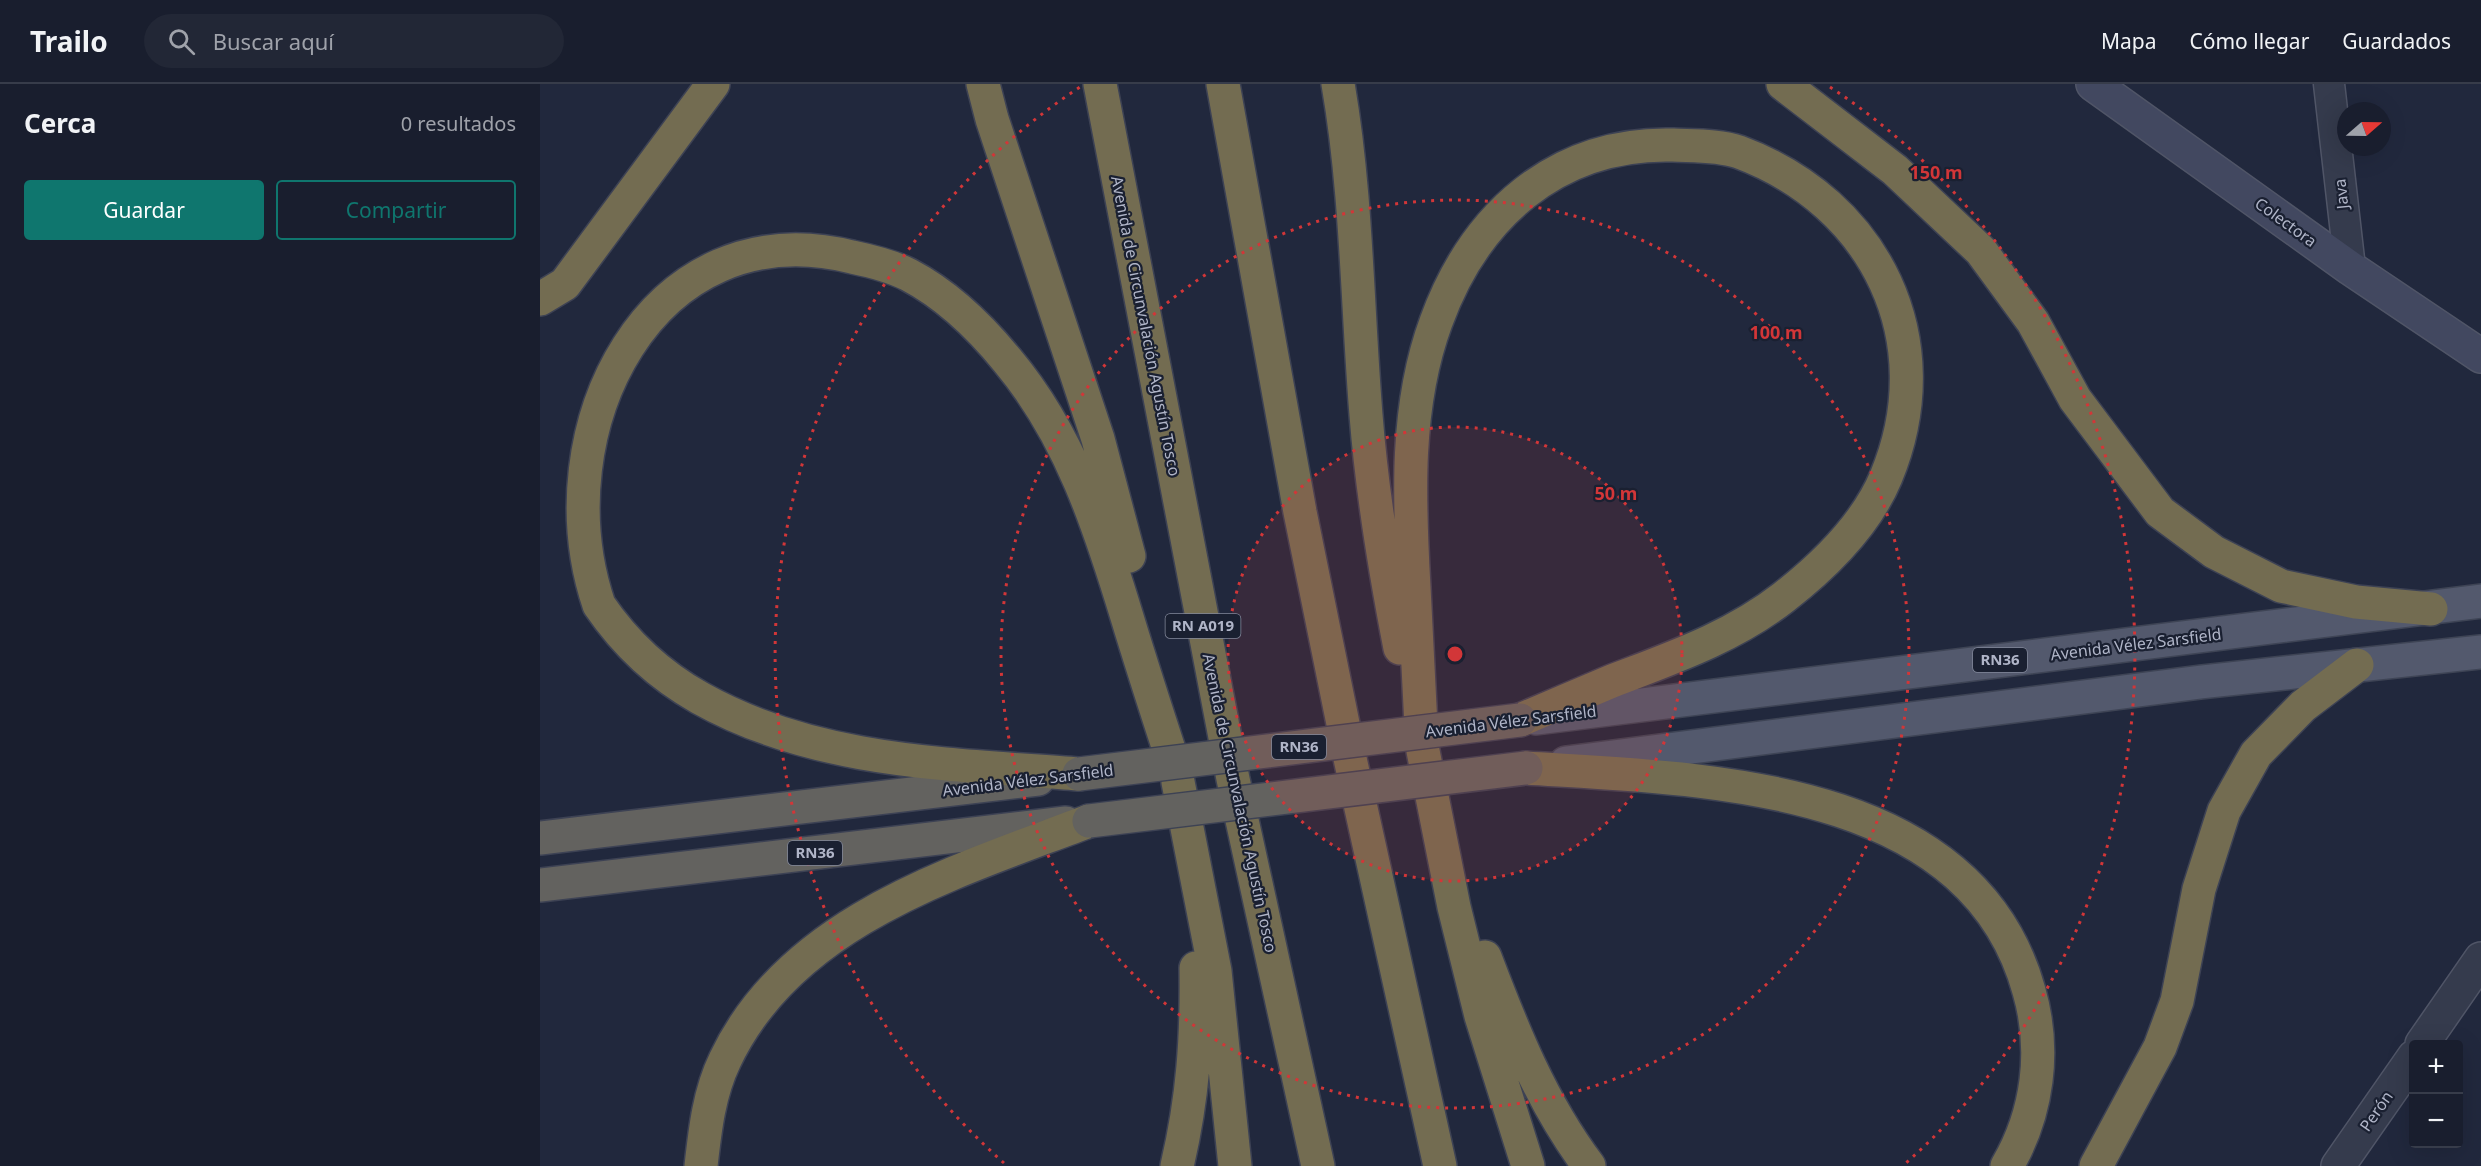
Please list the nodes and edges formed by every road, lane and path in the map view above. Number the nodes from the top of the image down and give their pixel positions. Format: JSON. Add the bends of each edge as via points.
{"nodes":[{"id":1,"x":713,"y":84,"type":"edge"},
{"id":2,"x":983,"y":84,"type":"edge"},
{"id":3,"x":1100,"y":84,"type":"edge"},
{"id":4,"x":1223,"y":84,"type":"edge"},
{"id":5,"x":1338,"y":84,"type":"edge"},
{"id":6,"x":1784,"y":84,"type":"edge"},
{"id":7,"x":2094,"y":84,"type":"edge"},
{"id":8,"x":2329,"y":84,"type":"edge"},
{"id":9,"x":2350,"y":268,"type":"junction"},
{"id":10,"x":540,"y":299,"type":"edge"},
{"id":11,"x":2481,"y":356,"type":"edge"},
{"id":12,"x":2481,"y":602,"type":"edge"},
{"id":13,"x":2431,"y":609,"type":"junction"},
{"id":14,"x":2481,"y":652,"type":"edge"},
{"id":15,"x":2357,"y":665,"type":"junction"},
{"id":16,"x":1520,"y":720,"type":"junction"},
{"id":17,"x":1424,"y":754,"type":"junction"},
{"id":18,"x":1526,"y":768,"type":"junction"},
{"id":19,"x":1079,"y":774,"type":"junction"},
{"id":20,"x":1179,"y":785,"type":"junction"},
{"id":21,"x":1089,"y":820,"type":"junction"},
{"id":22,"x":540,"y":838,"type":"edge"},
{"id":23,"x":540,"y":885,"type":"edge"},
{"id":24,"x":2481,"y":960,"type":"edge"},
{"id":25,"x":2425,"y":1040,"type":"edge"},
{"id":26,"x":2409,"y":1064,"type":"edge"},
{"id":27,"x":701,"y":1166,"type":"edge"},
{"id":28,"x":1177,"y":1166,"type":"edge"},
{"id":29,"x":1235,"y":1166,"type":"edge"},
{"id":30,"x":1318,"y":1166,"type":"edge"},
{"id":31,"x":1440,"y":1166,"type":"edge"},
{"id":32,"x":1528,"y":1166,"type":"edge"},
{"id":33,"x":1589,"y":1166,"type":"edge"},
{"id":34,"x":2007,"y":1166,"type":"edge"},
{"id":35,"x":2096,"y":1166,"type":"edge"},
{"id":36,"x":2338,"y":1166,"type":"edge"}],
"edges":[{"from":1,"to":10,"type":"highway","via":[[565,284]]},
{"from":2,"to":20,"type":"highway","via":[[1098,439],[1127,545]]},
{"from":3,"to":30,"type":"highway","name":"Avenida de Circunvalación Agustín Tosco","number":"RN A019","via":[[1233,779]]},
{"from":4,"to":31,"type":"highway","via":[[1305,535]]},
{"from":5,"to":17,"type":"highway","via":[[1359,280],[1374,494],[1392,608]]},
{"from":6,"to":13,"type":"highway","via":[[1895,170],[1981,251],[2033,322],[2075,399],[2160,512],[2214,552],[2281,586],[2356,603]]},
{"from":7,"to":9,"type":"main road","name":"Colectora"},
{"from":8,"to":9,"type":"street","name":"Java"},
{"from":9,"to":11,"type":"main road","name":"Colectora"},
{"from":12,"to":13,"type":"main road","name":"Avenida Vélez Sarsfield","number":"RN36"},
{"from":13,"to":16,"type":"main road","name":"Avenida Vélez Sarsfield","number":"RN36"},
{"from":14,"to":15,"type":"main road","number":"RN36"},
{"from":15,"to":18,"type":"main road","number":"RN36"},
{"from":15,"to":35,"type":"highway","via":[[2303,706],[2256,754],[2224,811],[2199,889],[2176,1001],[2160,1047]]},
{"from":16,"to":17,"type":"highway","via":[[1706,645],[1772,606],[1844,542],[1885,479],[1906,406],[1907,367],[1894,299],[1871,256],[1822,200],[1737,151],[1652,145],[1613,150],[1574,163],[1508,206],[1478,238],[1454,280],[1435,323],[1420,377],[1413,433],[1410,506]]},
{"from":16,"to":19,"type":"highway","name":"Avenida Vélez Sarsfield","number":"RN36","bridge":true},
{"from":17,"to":32,"type":"highway","via":[[1478,1005]]},
{"from":17,"to":33,"type":"highway","via":[[1478,940],[1512,1028],[1563,1132]]},
{"from":18,"to":21,"type":"highway","number":"RN36","bridge":true},
{"from":18,"to":34,"type":"highway","via":[[1690,778],[1788,795],[1899,835],[1957,876],[2005,932],[2023,967],[2033,1005],[2037,1082],[2030,1115]]},
{"from":19,"to":20,"type":"highway","via":[[900,760],[816,744],[699,698],[637,652],[587,587],[571,550],[562,513],[560,472],[565,436],[577,397],[612,337],[635,313],[689,273],[752,254],[781,250],[812,250],[876,262],[907,274],[959,311],[1008,360],[1065,447],[1112,564]]},
{"from":19,"to":22,"type":"highway","name":"Avenida Vélez Sarsfield","number":"RN36"},
{"from":20,"to":28,"type":"highway","via":[[1196,965],[1197,1017],[1191,1100]]},
{"from":20,"to":29,"type":"highway","via":[[1215,971]]},
{"from":21,"to":23,"type":"highway","number":"RN36"},
{"from":21,"to":27,"type":"highway","via":[[891,902],[851,926],[795,969],[762,1001],[724,1061],[712,1095]]},
{"from":24,"to":25,"type":"street"},
{"from":26,"to":36,"type":"street","name":"Perón"}]}
